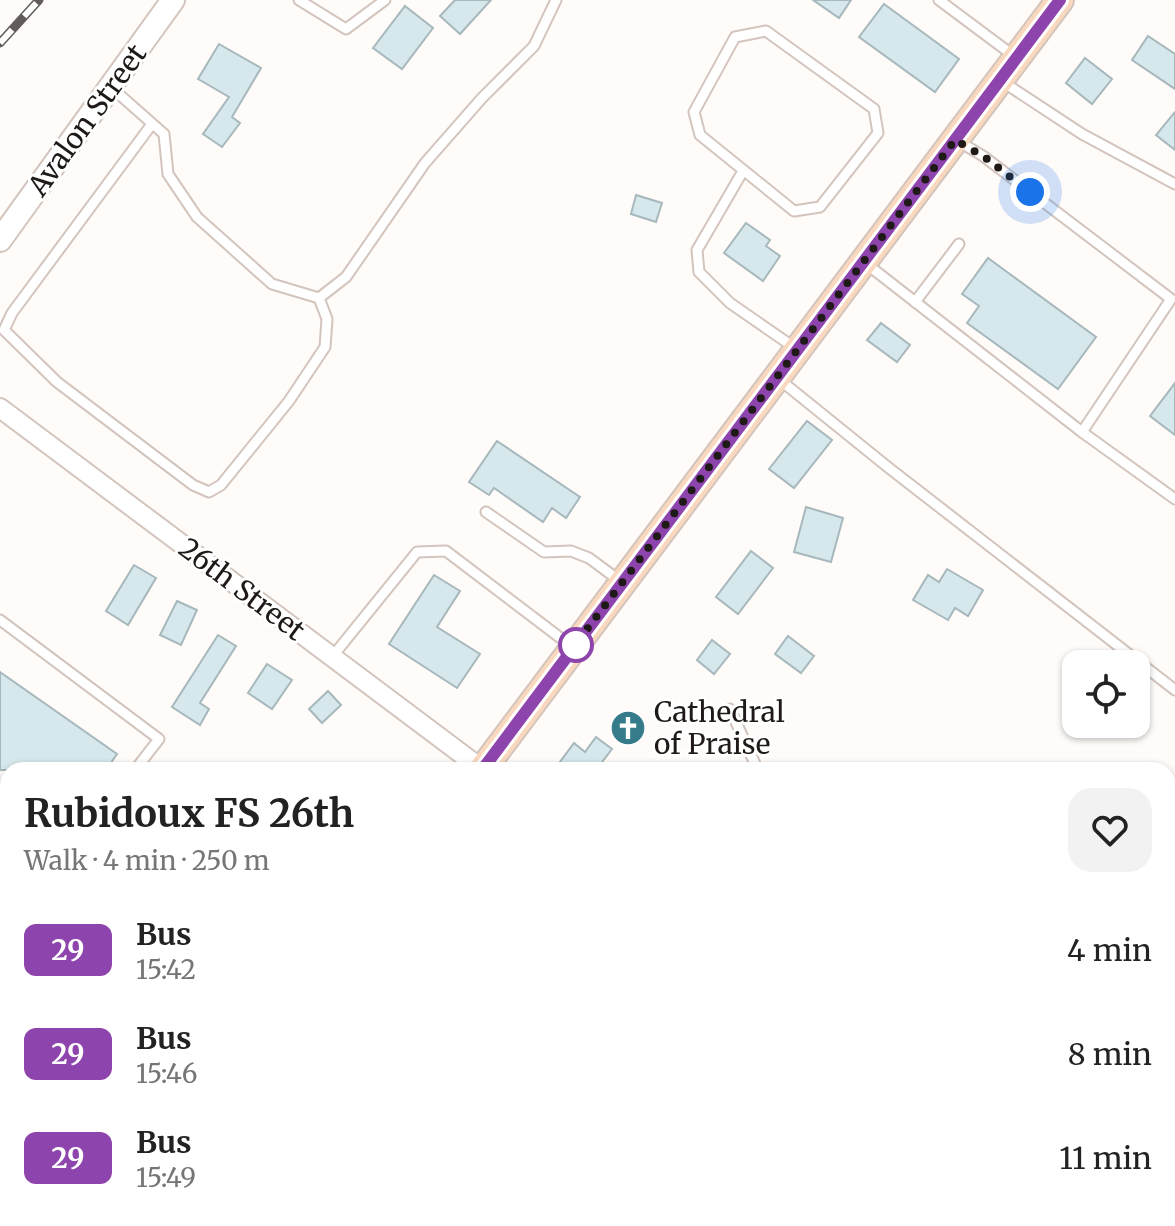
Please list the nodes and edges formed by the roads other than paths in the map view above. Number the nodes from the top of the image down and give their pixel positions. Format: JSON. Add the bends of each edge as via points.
{"nodes":[{"id":1,"x":173,"y":0,"type":"edge"},
{"id":2,"x":299,"y":0,"type":"edge"},
{"id":3,"x":385,"y":0,"type":"edge"},
{"id":4,"x":556,"y":0,"type":"edge"},
{"id":5,"x":939,"y":0,"type":"edge"},
{"id":6,"x":1060,"y":0,"type":"edge"},
{"id":7,"x":1017,"y":58,"type":"junction"},
{"id":8,"x":1001,"y":80,"type":"junction"},
{"id":9,"x":112,"y":88,"type":"junction"},
{"id":10,"x":152,"y":124,"type":"junction"},
{"id":11,"x":955,"y":140,"type":"junction"},
{"id":12,"x":743,"y":171,"type":"junction"},
{"id":13,"x":1175,"y":184,"type":"edge"},
{"id":14,"x":0,"y":240,"type":"edge"},
{"id":15,"x":959,"y":244,"type":"dead end"},
{"id":16,"x":864,"y":262,"type":"junction"},
{"id":17,"x":319,"y":298,"type":"junction"},
{"id":18,"x":1173,"y":300,"type":"edge"},
{"id":19,"x":915,"y":302,"type":"junction"},
{"id":20,"x":798,"y":350,"type":"junction"},
{"id":21,"x":777,"y":378,"type":"junction"},
{"id":22,"x":0,"y":408,"type":"edge"},
{"id":23,"x":1082,"y":432,"type":"junction"},
{"id":24,"x":1175,"y":499,"type":"edge"},
{"id":25,"x":486,"y":512,"type":"dead end"},
{"id":26,"x":623,"y":583,"type":"junction"},
{"id":27,"x":0,"y":620,"type":"edge"},
{"id":28,"x":573,"y":648,"type":"junction"},
{"id":29,"x":332,"y":657,"type":"junction"},
{"id":30,"x":1175,"y":690,"type":"edge"},
{"id":31,"x":730,"y":709,"type":"dead end"},
{"id":32,"x":141,"y":762,"type":"edge"},
{"id":33,"x":472,"y":762,"type":"edge"},
{"id":34,"x":489,"y":762,"type":"edge"},
{"id":35,"x":754,"y":762,"type":"edge"}],
"edges":[{"from":1,"to":9,"type":"street","name":"Avalon Street"},
{"from":2,"to":3,"type":"lane","via":[[346,29]]},
{"from":4,"to":17,"type":"lane","via":[[534,46],[425,163],[346,277]]},
{"from":5,"to":7,"type":"lane"},
{"from":6,"to":7,"type":"main road"},
{"from":7,"to":8,"type":"main road"},
{"from":8,"to":11,"type":"main road"},
{"from":8,"to":13,"type":"lane","via":[[1082,134]]},
{"from":9,"to":10,"type":"lane"},
{"from":9,"to":14,"type":"street","name":"Avalon Street"},
{"from":10,"to":17,"type":"lane","via":[[164,134],[168,174],[197,217],[272,284]]},
{"from":10,"to":17,"type":"lane","via":[[4,330],[57,382],[209,492],[221,485],[289,401],[325,347],[327,319]]},
{"from":11,"to":16,"type":"main road"},
{"from":11,"to":18,"type":"lane"},
{"from":12,"to":12,"type":"lane","via":[[700,135],[694,112],[735,37],[766,31],[874,109],[878,133],[820,207],[794,211]]},
{"from":12,"to":20,"type":"lane","via":[[697,250],[699,272],[730,303]]},
{"from":15,"to":19,"type":"lane"},
{"from":16,"to":19,"type":"lane"},
{"from":16,"to":20,"type":"main road"},
{"from":18,"to":23,"type":"lane"},
{"from":19,"to":23,"type":"lane"},
{"from":20,"to":21,"type":"main road"},
{"from":21,"to":26,"type":"main road"},
{"from":21,"to":30,"type":"lane"},
{"from":22,"to":29,"type":"street","name":"26th Street"},
{"from":23,"to":24,"type":"lane"},
{"from":25,"to":26,"type":"lane","via":[[544,552],[571,551],[589,558]]},
{"from":26,"to":28,"type":"main road"},
{"from":27,"to":32,"type":"lane","via":[[159,739]]},
{"from":28,"to":29,"type":"lane","via":[[446,551],[417,552]]},
{"from":28,"to":34,"type":"main road"},
{"from":29,"to":33,"type":"street","name":"26th Street"},
{"from":31,"to":35,"type":"lane"}]}
